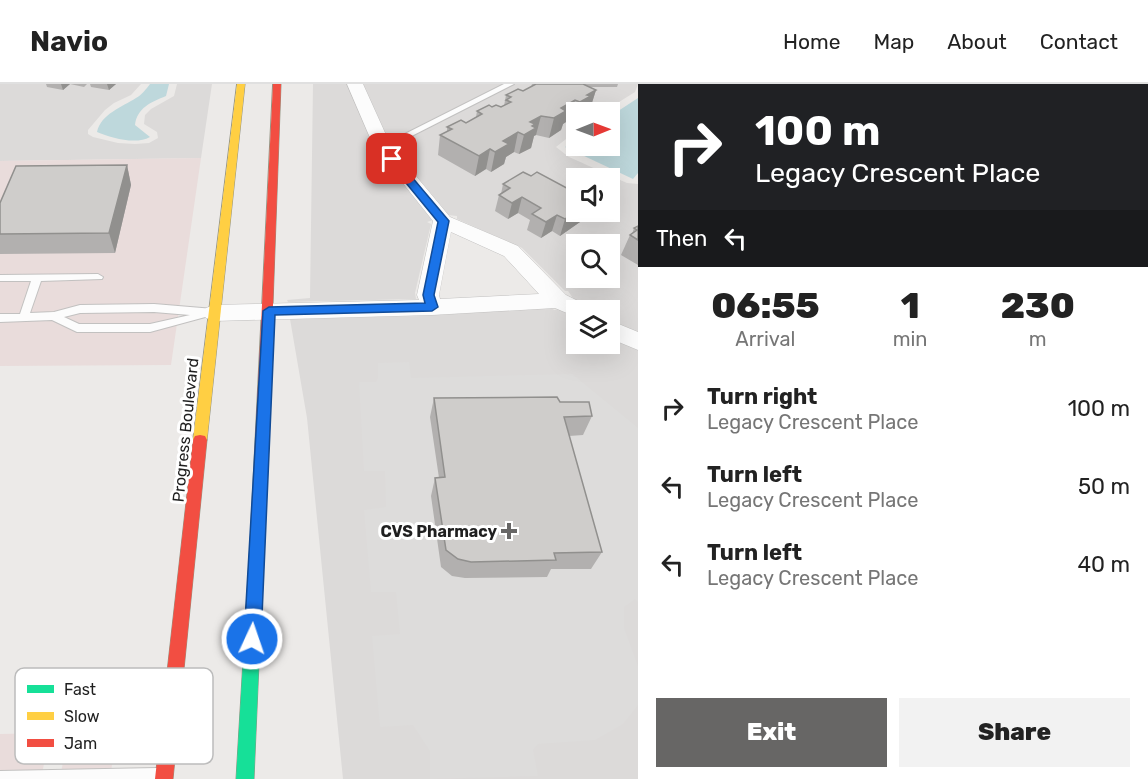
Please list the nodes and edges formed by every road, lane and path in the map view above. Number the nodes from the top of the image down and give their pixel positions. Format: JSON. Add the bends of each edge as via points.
{"nodes":[{"id":1,"x":241,"y":84,"type":"edge"},
{"id":2,"x":277,"y":84,"type":"edge"},
{"id":3,"x":355,"y":84,"type":"edge"},
{"id":4,"x":510,"y":84,"type":"edge"},
{"id":5,"x":263,"y":99,"type":"dead end"},
{"id":6,"x":383,"y":147,"type":"junction"},
{"id":7,"x":443,"y":221,"type":"junction"},
{"id":8,"x":271,"y":250,"type":"junction"},
{"id":9,"x":98,"y":277,"type":"dead end"},
{"id":10,"x":0,"y":278,"type":"edge"},
{"id":11,"x":37,"y":278,"type":"junction"},
{"id":12,"x":558,"y":300,"type":"junction"},
{"id":13,"x":566,"y":304,"type":"edge"},
{"id":14,"x":432,"y":307,"type":"junction"},
{"id":15,"x":269,"y":311,"type":"junction"},
{"id":16,"x":214,"y":313,"type":"junction"},
{"id":17,"x":1,"y":316,"type":"edge"},
{"id":18,"x":24,"y":316,"type":"junction"},
{"id":19,"x":54,"y":316,"type":"junction"},
{"id":20,"x":620,"y":333,"type":"edge"},
{"id":21,"x":638,"y":342,"type":"edge"},
{"id":22,"x":176,"y":668,"type":"edge"},
{"id":23,"x":164,"y":777,"type":"edge"},
{"id":24,"x":0,"y":779,"type":"edge"},
{"id":25,"x":245,"y":779,"type":"edge"}],
"edges":[{"from":1,"to":16,"type":"main road","name":"Progress Boulevard"},
{"from":2,"to":8,"type":"main road"},
{"from":3,"to":6,"type":"street"},
{"from":4,"to":6,"type":"lane"},
{"from":5,"to":8,"type":"main road","via":[[266,108],[260,233]]},
{"from":6,"to":7,"type":"street"},
{"from":7,"to":12,"type":"street","via":[[511,251]]},
{"from":7,"to":14,"type":"street","via":[[428,295]]},
{"from":8,"to":15,"type":"main road"},
{"from":9,"to":11,"type":"lane"},
{"from":10,"to":11,"type":"lane"},
{"from":11,"to":18,"type":"lane"},
{"from":12,"to":13,"type":"street"},
{"from":12,"to":14,"type":"street"},
{"from":14,"to":15,"type":"street"},
{"from":15,"to":16,"type":"street"},
{"from":15,"to":25,"type":"main road"},
{"from":16,"to":19,"type":"lane","via":[[154,308],[80,309]]},
{"from":16,"to":19,"type":"lane","via":[[150,328],[77,328]]},
{"from":16,"to":22,"type":"main road","name":"Progress Boulevard"},
{"from":17,"to":18,"type":"lane"},
{"from":18,"to":19,"type":"lane"},
{"from":20,"to":21,"type":"street"},
{"from":23,"to":24,"type":"lane"}]}
